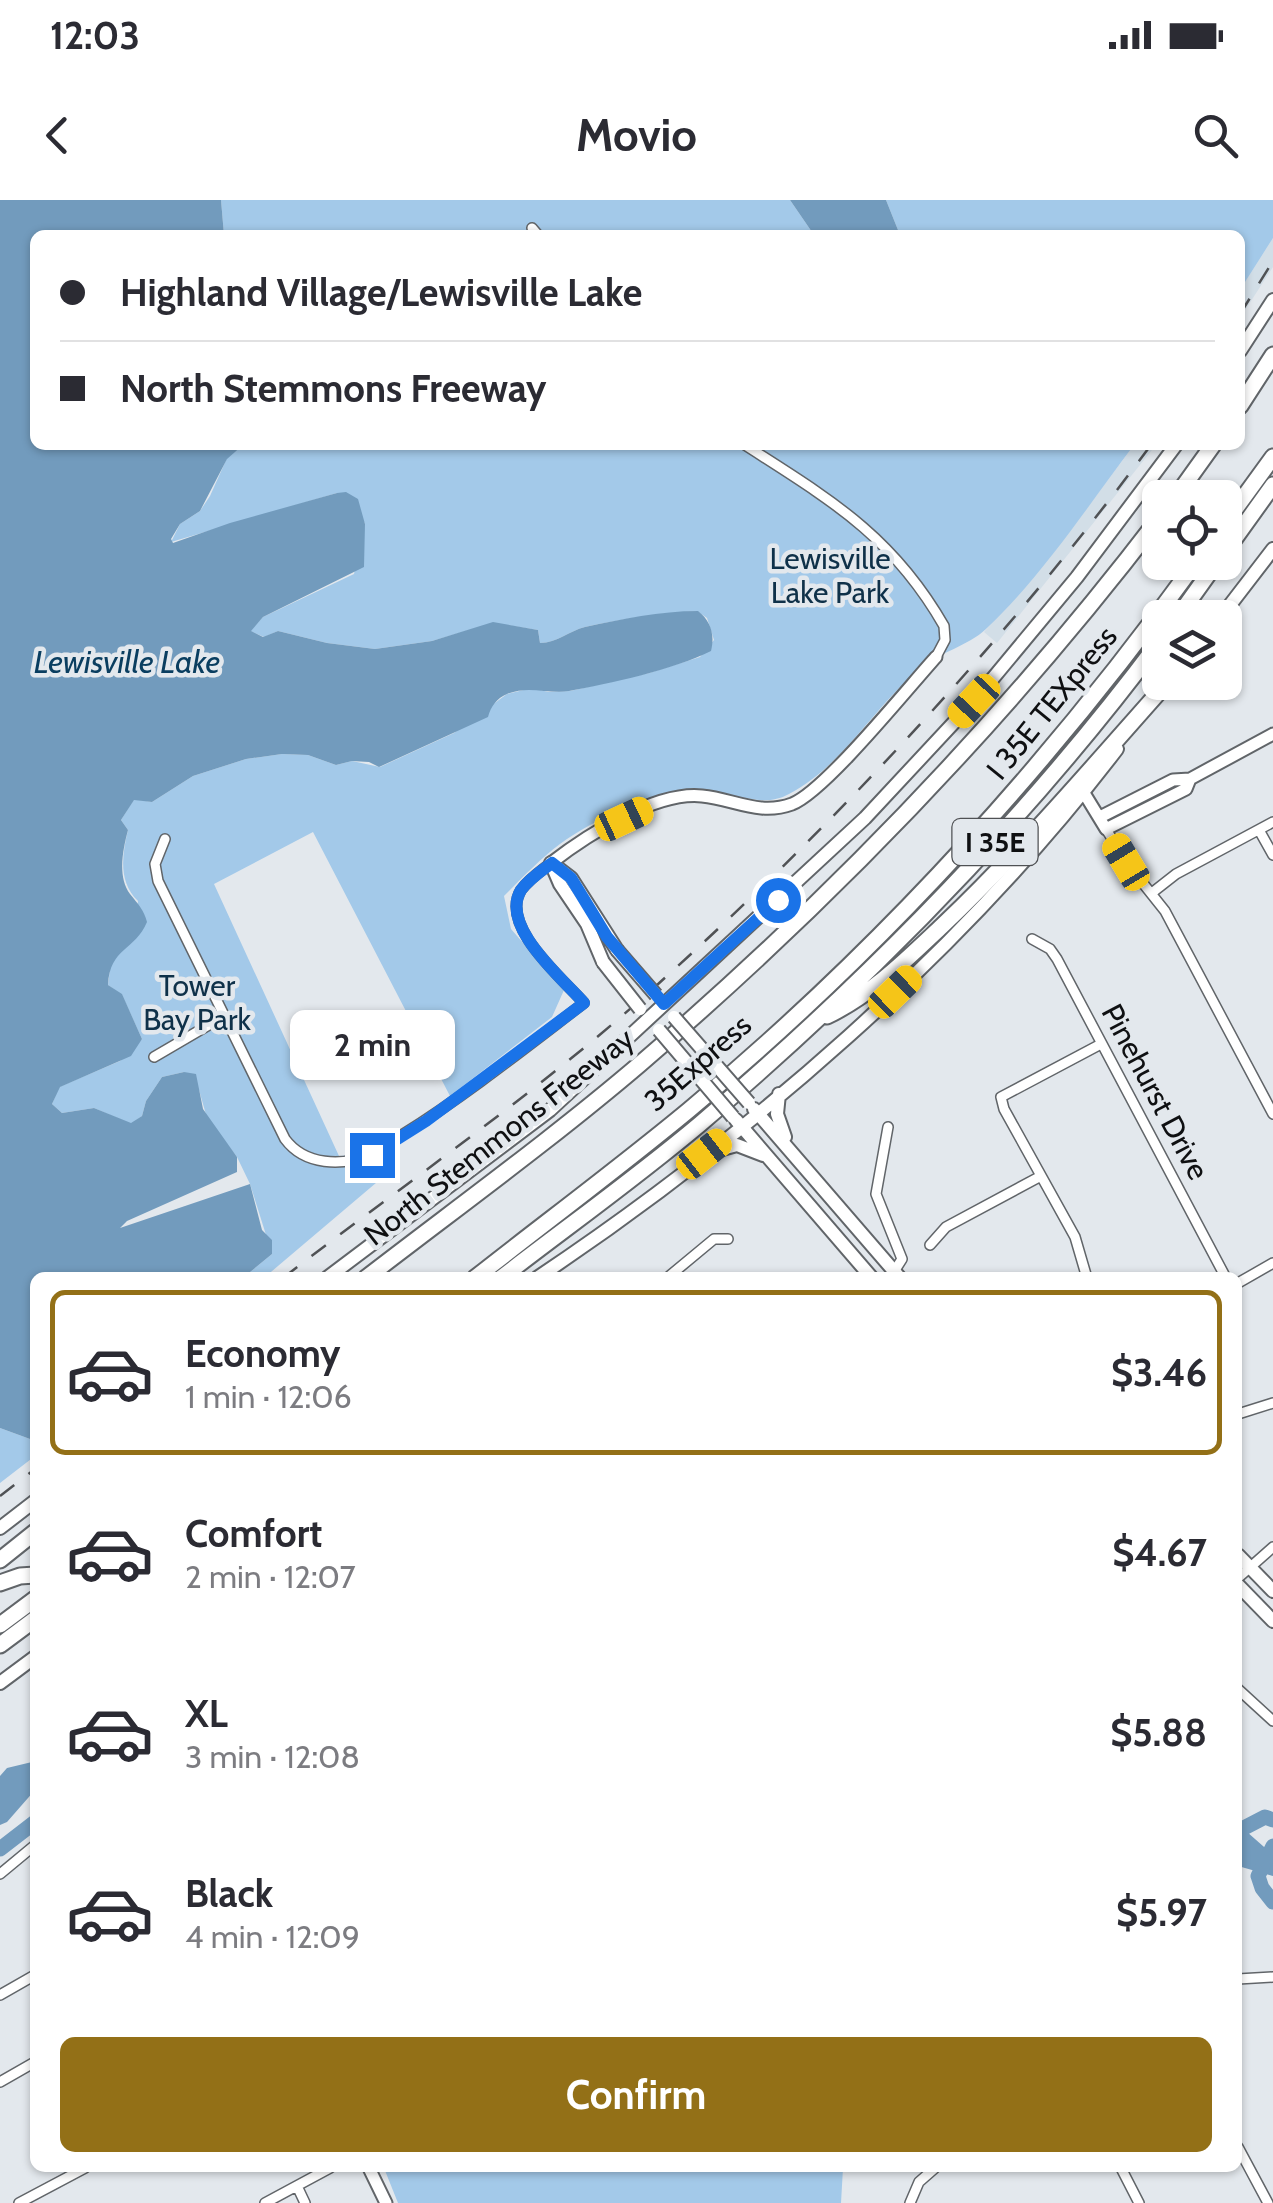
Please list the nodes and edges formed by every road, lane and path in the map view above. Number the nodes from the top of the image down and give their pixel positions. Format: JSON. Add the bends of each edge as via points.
{"nodes":[{"id":1,"x":1273,"y":300,"type":"edge"},
{"id":2,"x":1245,"y":343,"type":"edge"},
{"id":3,"x":1273,"y":355,"type":"edge"},
{"id":4,"x":1245,"y":398,"type":"edge"},
{"id":5,"x":753,"y":450,"type":"edge"},
{"id":6,"x":1172,"y":450,"type":"edge"},
{"id":7,"x":1209,"y":450,"type":"edge"},
{"id":8,"x":1273,"y":457,"type":"edge"},
{"id":9,"x":1188,"y":480,"type":"edge"},
{"id":10,"x":1273,"y":485,"type":"edge"},
{"id":11,"x":1242,"y":500,"type":"edge"},
{"id":12,"x":1242,"y":528,"type":"edge"},
{"id":13,"x":1142,"y":539,"type":"edge"},
{"id":14,"x":1273,"y":549,"type":"edge"},
{"id":15,"x":1182,"y":580,"type":"edge"},
{"id":16,"x":1234,"y":600,"type":"edge"},
{"id":17,"x":936,"y":657,"type":"joint"},
{"id":18,"x":1142,"y":665,"type":"edge"},
{"id":19,"x":1153,"y":700,"type":"edge"},
{"id":20,"x":1155,"y":700,"type":"edge"},
{"id":21,"x":1273,"y":734,"type":"edge"},
{"id":22,"x":1084,"y":793,"type":"junction"},
{"id":23,"x":1273,"y":822,"type":"edge"},
{"id":24,"x":1103,"y":823,"type":"junction"},
{"id":25,"x":1259,"y":830,"type":"junction"},
{"id":26,"x":165,"y":839,"type":"dead end"},
{"id":27,"x":1273,"y":855,"type":"edge"},
{"id":28,"x":552,"y":863,"type":"junction"},
{"id":29,"x":942,"y":871,"type":"joint"},
{"id":30,"x":1153,"y":892,"type":"junction"},
{"id":31,"x":1032,"y":939,"type":"dead end"},
{"id":32,"x":660,"y":1000,"type":"junction"},
{"id":33,"x":644,"y":1014,"type":"junction"},
{"id":34,"x":224,"y":1016,"type":"junction"},
{"id":35,"x":810,"y":1024,"type":"junction"},
{"id":36,"x":1100,"y":1044,"type":"junction"},
{"id":37,"x":154,"y":1056,"type":"dead end"},
{"id":38,"x":779,"y":1094,"type":"junction"},
{"id":39,"x":753,"y":1108,"type":"junction"},
{"id":40,"x":1273,"y":1114,"type":"edge"},
{"id":41,"x":737,"y":1121,"type":"junction"},
{"id":42,"x":888,"y":1127,"type":"dead end"},
{"id":43,"x":789,"y":1149,"type":"junction"},
{"id":44,"x":704,"y":1154,"type":"junction"},
{"id":45,"x":770,"y":1158,"type":"junction"},
{"id":46,"x":1041,"y":1176,"type":"junction"},
{"id":47,"x":728,"y":1239,"type":"dead end"},
{"id":48,"x":930,"y":1246,"type":"dead end"},
{"id":49,"x":1273,"y":1263,"type":"edge"},
{"id":50,"x":335,"y":1272,"type":"edge"},
{"id":51,"x":374,"y":1272,"type":"edge"},
{"id":52,"x":482,"y":1272,"type":"edge"},
{"id":53,"x":509,"y":1272,"type":"edge"},
{"id":54,"x":546,"y":1272,"type":"edge"},
{"id":55,"x":674,"y":1272,"type":"edge"},
{"id":56,"x":867,"y":1272,"type":"edge"},
{"id":57,"x":892,"y":1272,"type":"edge"},
{"id":58,"x":896,"y":1272,"type":"edge"},
{"id":59,"x":1085,"y":1272,"type":"edge"},
{"id":60,"x":1223,"y":1272,"type":"edge"},
{"id":61,"x":1242,"y":1281,"type":"edge"},
{"id":62,"x":1273,"y":1402,"type":"edge"},
{"id":63,"x":1242,"y":1413,"type":"edge"},
{"id":64,"x":30,"y":1505,"type":"edge"},
{"id":65,"x":0,"y":1528,"type":"edge"},
{"id":66,"x":30,"y":1536,"type":"edge"},
{"id":67,"x":1273,"y":1547,"type":"edge"},
{"id":68,"x":0,"y":1560,"type":"edge"},
{"id":69,"x":1242,"y":1560,"type":"edge"},
{"id":70,"x":1249,"y":1567,"type":"junction"},
{"id":71,"x":30,"y":1575,"type":"edge"},
{"id":72,"x":1242,"y":1577,"type":"edge"},
{"id":73,"x":0,"y":1584,"type":"edge"},
{"id":74,"x":1242,"y":1586,"type":"edge"},
{"id":75,"x":1273,"y":1591,"type":"edge"},
{"id":76,"x":30,"y":1603,"type":"edge"},
{"id":77,"x":1273,"y":1621,"type":"edge"},
{"id":78,"x":30,"y":1623,"type":"edge"},
{"id":79,"x":0,"y":1625,"type":"edge"},
{"id":80,"x":0,"y":1645,"type":"edge"},
{"id":81,"x":30,"y":1661,"type":"edge"},
{"id":82,"x":30,"y":1668,"type":"edge"},
{"id":83,"x":5,"y":1679,"type":"edge"},
{"id":84,"x":1242,"y":1692,"type":"edge"},
{"id":85,"x":1273,"y":1721,"type":"edge"},
{"id":86,"x":30,"y":1850,"type":"edge"},
{"id":87,"x":0,"y":1874,"type":"edge"},
{"id":88,"x":1273,"y":1977,"type":"edge"},
{"id":89,"x":30,"y":1979,"type":"edge"},
{"id":90,"x":1242,"y":1979,"type":"edge"},
{"id":91,"x":0,"y":1994,"type":"edge"},
{"id":92,"x":30,"y":2065,"type":"edge"},
{"id":93,"x":0,"y":2082,"type":"edge"},
{"id":94,"x":1242,"y":2154,"type":"edge"},
{"id":95,"x":77,"y":2172,"type":"edge"},
{"id":96,"x":323,"y":2172,"type":"edge"},
{"id":97,"x":371,"y":2172,"type":"edge"},
{"id":98,"x":931,"y":2172,"type":"edge"},
{"id":99,"x":1123,"y":2172,"type":"edge"},
{"id":100,"x":297,"y":2186,"type":"junction"},
{"id":101,"x":19,"y":2203,"type":"edge"},
{"id":102,"x":265,"y":2203,"type":"edge"},
{"id":103,"x":305,"y":2203,"type":"edge"},
{"id":104,"x":386,"y":2203,"type":"edge"},
{"id":105,"x":910,"y":2203,"type":"edge"},
{"id":106,"x":1140,"y":2203,"type":"edge"},
{"id":107,"x":1268,"y":2203,"type":"edge"}],
"edges":[{"from":1,"to":2,"type":"main road"},
{"from":3,"to":4,"type":"highway"},
{"from":5,"to":17,"type":"street","via":[[834,501],[883,545],[944,626]]},
{"from":6,"to":32,"type":"main road","name":"North Stemmons Freeway","via":[[960,716],[841,841]]},
{"from":7,"to":9,"type":"highway"},
{"from":8,"to":11,"type":"highway"},
{"from":10,"to":12,"type":"highway"},
{"from":13,"to":51,"type":"highway","name":"North Stemmons Freeway","number":"I 35E","via":[[1016,694],[793,925],[609,1089]]},
{"from":14,"to":16,"type":"main road"},
{"from":15,"to":29,"type":"highway","name":"I 35E TEXpress","via":[[1061,739]]},
{"from":17,"to":28,"type":"street","via":[[796,802],[760,809],[703,796],[668,799],[588,836]]},
{"from":18,"to":35,"type":"highway","number":"I 35E","via":[[1021,815]]},
{"from":19,"to":35,"type":"highway","via":[[916,951],[851,1005]]},
{"from":20,"to":22,"type":"main road"},
{"from":21,"to":24,"type":"street","via":[[1190,779],[1173,780]]},
{"from":22,"to":24,"type":"street"},
{"from":22,"to":38,"type":"main road","via":[[874,1013]]},
{"from":23,"to":25,"type":"street"},
{"from":24,"to":30,"type":"street"},
{"from":25,"to":27,"type":"street"},
{"from":25,"to":30,"type":"street"},
{"from":26,"to":34,"type":"street","via":[[155,864],[158,881]]},
{"from":28,"to":32,"type":"main road","bridge":true,"via":[[571,878],[617,950]]},
{"from":28,"to":33,"type":"main road","bridge":true,"via":[[603,962]]},
{"from":28,"to":34,"type":"street","name":"North Stemmons Freeway","via":[[521,890],[516,919],[584,1003],[372,1155],[340,1163],[292,1148]]},
{"from":29,"to":52,"type":"highway","name":"35Express","via":[[689,1110]]},
{"from":30,"to":40,"type":"street"},
{"from":31,"to":36,"type":"street","name":"Pinehurst Drive","via":[[1057,959]]},
{"from":32,"to":33,"type":"main road","name":"North Stemmons Freeway"},
{"from":32,"to":39,"type":"main road","bridge":true},
{"from":33,"to":41,"type":"main road","bridge":true},
{"from":33,"to":50,"type":"main road","name":"North Stemmons Freeway","via":[[550,1110]]},
{"from":34,"to":37,"type":"street"},
{"from":35,"to":53,"type":"highway","number":"I 35E","via":[[697,1126]]},
{"from":36,"to":46,"type":"street","via":[[1001,1098]]},
{"from":36,"to":60,"type":"street","name":"Pinehurst Drive"},
{"from":38,"to":39,"type":"main road"},
{"from":38,"to":43,"type":"main road","via":[[778,1120]]},
{"from":39,"to":41,"type":"main road"},
{"from":39,"to":43,"type":"main road"},
{"from":41,"to":44,"type":"main road"},
{"from":41,"to":45,"type":"main road"},
{"from":42,"to":58,"type":"street","via":[[876,1194],[902,1254]]},
{"from":43,"to":57,"type":"main road"},
{"from":44,"to":45,"type":"main road","via":[[736,1145]]},
{"from":44,"to":54,"type":"main road"},
{"from":45,"to":56,"type":"main road"},
{"from":46,"to":48,"type":"street","via":[[946,1227]]},
{"from":46,"to":59,"type":"street","via":[[1075,1237]]},
{"from":47,"to":55,"type":"street","via":[[714,1240]]},
{"from":49,"to":61,"type":"street"},
{"from":62,"to":63,"type":"street"},
{"from":64,"to":65,"type":"main road"},
{"from":66,"to":68,"type":"highway"},
{"from":67,"to":70,"type":"street"},
{"from":69,"to":70,"type":"main road"},
{"from":70,"to":72,"type":"street"},
{"from":70,"to":75,"type":"main road"},
{"from":71,"to":73,"type":"highway"},
{"from":74,"to":77,"type":"main road"},
{"from":76,"to":79,"type":"highway"},
{"from":78,"to":80,"type":"highway"},
{"from":81,"to":83,"type":"main road"},
{"from":82,"to":83,"type":"main road"},
{"from":84,"to":85,"type":"street"},
{"from":86,"to":87,"type":"street"},
{"from":88,"to":90,"type":"street"},
{"from":89,"to":91,"type":"street"},
{"from":92,"to":93,"type":"street"},
{"from":94,"to":107,"type":"street"},
{"from":95,"to":101,"type":"street"},
{"from":96,"to":100,"type":"street"},
{"from":97,"to":104,"type":"street"},
{"from":98,"to":105,"type":"street"},
{"from":99,"to":106,"type":"street"},
{"from":100,"to":102,"type":"street"},
{"from":100,"to":103,"type":"street"}]}
